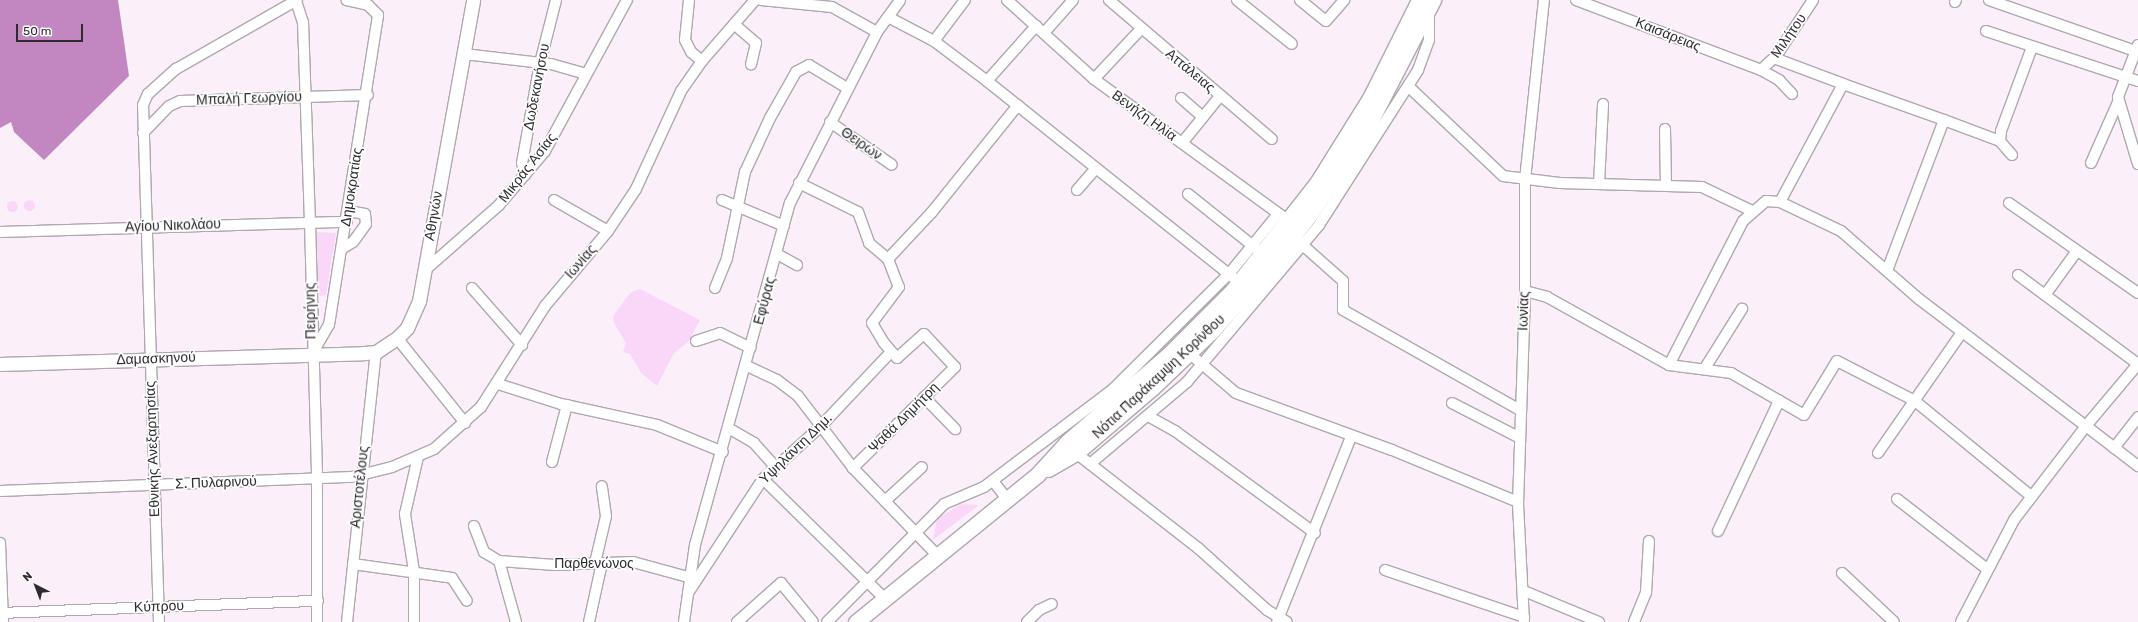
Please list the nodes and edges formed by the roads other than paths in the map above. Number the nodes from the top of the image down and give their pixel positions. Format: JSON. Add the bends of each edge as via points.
{"nodes":[{"id":1,"x":347,"y":0,"type":"edge"},
{"id":2,"x":473,"y":0,"type":"edge"},
{"id":3,"x":556,"y":0,"type":"edge"},
{"id":4,"x":627,"y":0,"type":"edge"},
{"id":5,"x":688,"y":0,"type":"edge"},
{"id":6,"x":755,"y":0,"type":"edge"},
{"id":7,"x":761,"y":0,"type":"edge"},
{"id":8,"x":900,"y":0,"type":"edge"},
{"id":9,"x":965,"y":0,"type":"edge"},
{"id":10,"x":1007,"y":0,"type":"edge"},
{"id":11,"x":1073,"y":0,"type":"edge"},
{"id":12,"x":1109,"y":0,"type":"edge"},
{"id":13,"x":1237,"y":0,"type":"edge"},
{"id":14,"x":1300,"y":0,"type":"edge"},
{"id":15,"x":1344,"y":0,"type":"edge"},
{"id":16,"x":1544,"y":0,"type":"edge"},
{"id":17,"x":1576,"y":0,"type":"edge"},
{"id":18,"x":1813,"y":0,"type":"edge"},
{"id":19,"x":1989,"y":0,"type":"edge"},
{"id":20,"x":297,"y":1,"type":"edge"},
{"id":21,"x":1248,"y":3,"type":"edge"},
{"id":22,"x":1427,"y":3,"type":"edge"},
{"id":23,"x":888,"y":17,"type":"junction"},
{"id":24,"x":734,"y":24,"type":"junction"},
{"id":25,"x":1036,"y":26,"type":"junction"},
{"id":26,"x":1140,"y":30,"type":"junction"},
{"id":27,"x":1986,"y":31,"type":"dead end"},
{"id":28,"x":877,"y":32,"type":"junction"},
{"id":29,"x":1044,"y":33,"type":"junction"},
{"id":30,"x":934,"y":41,"type":"junction"},
{"id":31,"x":1292,"y":44,"type":"dead end"},
{"id":32,"x":2032,"y":47,"type":"junction"},
{"id":33,"x":2137,"y":49,"type":"edge"},
{"id":34,"x":464,"y":54,"type":"junction"},
{"id":35,"x":1774,"y":58,"type":"junction"},
{"id":36,"x":702,"y":61,"type":"junction"},
{"id":37,"x":540,"y":63,"type":"junction"},
{"id":38,"x":751,"y":64,"type":"dead end"},
{"id":39,"x":1760,"y":70,"type":"junction"},
{"id":40,"x":586,"y":74,"type":"junction"},
{"id":41,"x":2125,"y":77,"type":"junction"},
{"id":42,"x":1094,"y":79,"type":"junction"},
{"id":43,"x":987,"y":80,"type":"junction"},
{"id":44,"x":2138,"y":81,"type":"edge"},
{"id":45,"x":1843,"y":84,"type":"junction"},
{"id":46,"x":1409,"y":87,"type":"junction"},
{"id":47,"x":847,"y":88,"type":"junction"},
{"id":48,"x":1792,"y":94,"type":"dead end"},
{"id":49,"x":368,"y":95,"type":"junction"},
{"id":50,"x":1220,"y":96,"type":"junction"},
{"id":51,"x":305,"y":97,"type":"junction"},
{"id":52,"x":1181,"y":98,"type":"dead end"},
{"id":53,"x":2118,"y":102,"type":"junction"},
{"id":54,"x":1603,"y":104,"type":"dead end"},
{"id":55,"x":1018,"y":105,"type":"junction"},
{"id":56,"x":1204,"y":117,"type":"junction"},
{"id":57,"x":1944,"y":120,"type":"junction"},
{"id":58,"x":830,"y":122,"type":"junction"},
{"id":59,"x":1375,"y":127,"type":"junction"},
{"id":60,"x":1665,"y":129,"type":"dead end"},
{"id":61,"x":143,"y":133,"type":"junction"},
{"id":62,"x":1272,"y":139,"type":"dead end"},
{"id":63,"x":2000,"y":142,"type":"junction"},
{"id":64,"x":1182,"y":143,"type":"junction"},
{"id":65,"x":2012,"y":155,"type":"dead end"},
{"id":66,"x":2091,"y":163,"type":"dead end"},
{"id":67,"x":2138,"y":164,"type":"edge"},
{"id":68,"x":892,"y":166,"type":"dead end"},
{"id":69,"x":1096,"y":168,"type":"junction"},
{"id":70,"x":525,"y":175,"type":"junction"},
{"id":71,"x":1525,"y":180,"type":"junction"},
{"id":72,"x":799,"y":183,"type":"junction"},
{"id":73,"x":1599,"y":184,"type":"junction"},
{"id":74,"x":1666,"y":186,"type":"junction"},
{"id":75,"x":1077,"y":190,"type":"dead end"},
{"id":76,"x":1188,"y":194,"type":"dead end"},
{"id":77,"x":554,"y":200,"type":"dead end"},
{"id":78,"x":722,"y":200,"type":"dead end"},
{"id":79,"x":1780,"y":202,"type":"junction"},
{"id":80,"x":2009,"y":203,"type":"dead end"},
{"id":81,"x":737,"y":206,"type":"junction"},
{"id":82,"x":348,"y":211,"type":"junction"},
{"id":83,"x":1752,"y":211,"type":"junction"},
{"id":84,"x":1284,"y":217,"type":"junction"},
{"id":85,"x":347,"y":222,"type":"junction"},
{"id":86,"x":310,"y":223,"type":"junction"},
{"id":87,"x":146,"y":226,"type":"junction"},
{"id":88,"x":784,"y":226,"type":"junction"},
{"id":89,"x":608,"y":231,"type":"junction"},
{"id":90,"x":0,"y":232,"type":"edge"},
{"id":91,"x":1298,"y":241,"type":"junction"},
{"id":92,"x":343,"y":248,"type":"junction"},
{"id":93,"x":1258,"y":250,"type":"junction"},
{"id":94,"x":2077,"y":251,"type":"junction"},
{"id":95,"x":777,"y":254,"type":"junction"},
{"id":96,"x":888,"y":258,"type":"junction"},
{"id":97,"x":797,"y":264,"type":"dead end"},
{"id":98,"x":424,"y":271,"type":"junction"},
{"id":99,"x":1887,"y":271,"type":"junction"},
{"id":100,"x":2018,"y":275,"type":"dead end"},
{"id":101,"x":1245,"y":286,"type":"junction"},
{"id":102,"x":472,"y":288,"type":"dead end"},
{"id":103,"x":715,"y":288,"type":"dead end"},
{"id":104,"x":1525,"y":290,"type":"junction"},
{"id":105,"x":2138,"y":293,"type":"edge"},
{"id":106,"x":2046,"y":295,"type":"junction"},
{"id":107,"x":1742,"y":309,"type":"dead end"},
{"id":108,"x":1962,"y":332,"type":"junction"},
{"id":109,"x":397,"y":338,"type":"junction"},
{"id":110,"x":696,"y":341,"type":"dead end"},
{"id":111,"x":522,"y":345,"type":"junction"},
{"id":112,"x":751,"y":348,"type":"junction"},
{"id":113,"x":376,"y":352,"type":"junction"},
{"id":114,"x":891,"y":352,"type":"junction"},
{"id":115,"x":312,"y":354,"type":"junction"},
{"id":116,"x":150,"y":360,"type":"junction"},
{"id":117,"x":1199,"y":362,"type":"junction"},
{"id":118,"x":0,"y":364,"type":"edge"},
{"id":119,"x":2138,"y":364,"type":"edge"},
{"id":120,"x":1669,"y":365,"type":"junction"},
{"id":121,"x":747,"y":366,"type":"junction"},
{"id":122,"x":1705,"y":368,"type":"junction"},
{"id":123,"x":498,"y":384,"type":"junction"},
{"id":124,"x":1116,"y":395,"type":"junction"},
{"id":125,"x":924,"y":397,"type":"junction"},
{"id":126,"x":1779,"y":401,"type":"junction"},
{"id":127,"x":1915,"y":401,"type":"junction"},
{"id":128,"x":1452,"y":403,"type":"dead end"},
{"id":129,"x":567,"y":405,"type":"junction"},
{"id":130,"x":1520,"y":410,"type":"junction"},
{"id":131,"x":1148,"y":416,"type":"junction"},
{"id":132,"x":2138,"y":418,"type":"edge"},
{"id":133,"x":465,"y":424,"type":"junction"},
{"id":134,"x":2086,"y":426,"type":"junction"},
{"id":135,"x":820,"y":427,"type":"junction"},
{"id":136,"x":955,"y":428,"type":"dead end"},
{"id":137,"x":730,"y":429,"type":"junction"},
{"id":138,"x":1351,"y":438,"type":"junction"},
{"id":139,"x":1520,"y":438,"type":"junction"},
{"id":140,"x":2114,"y":448,"type":"junction"},
{"id":141,"x":724,"y":452,"type":"junction"},
{"id":142,"x":1076,"y":453,"type":"junction"},
{"id":143,"x":1878,"y":453,"type":"dead end"},
{"id":144,"x":418,"y":457,"type":"junction"},
{"id":145,"x":552,"y":462,"type":"dead end"},
{"id":146,"x":1090,"y":464,"type":"junction"},
{"id":147,"x":775,"y":466,"type":"junction"},
{"id":148,"x":2138,"y":466,"type":"edge"},
{"id":149,"x":922,"y":467,"type":"dead end"},
{"id":150,"x":853,"y":468,"type":"junction"},
{"id":151,"x":1037,"y":475,"type":"junction"},
{"id":152,"x":361,"y":476,"type":"junction"},
{"id":153,"x":763,"y":479,"type":"junction"},
{"id":154,"x":318,"y":480,"type":"junction"},
{"id":155,"x":993,"y":481,"type":"junction"},
{"id":156,"x":154,"y":484,"type":"junction"},
{"id":157,"x":602,"y":486,"type":"dead end"},
{"id":158,"x":0,"y":491,"type":"edge"},
{"id":159,"x":2031,"y":496,"type":"junction"},
{"id":160,"x":1007,"y":499,"type":"junction"},
{"id":161,"x":1897,"y":499,"type":"dead end"},
{"id":162,"x":885,"y":501,"type":"junction"},
{"id":163,"x":1518,"y":502,"type":"junction"},
{"id":164,"x":474,"y":526,"type":"dead end"},
{"id":165,"x":1718,"y":531,"type":"dead end"},
{"id":166,"x":916,"y":533,"type":"junction"},
{"id":167,"x":1315,"y":533,"type":"junction"},
{"id":168,"x":1649,"y":541,"type":"dead end"},
{"id":169,"x":0,"y":542,"type":"edge"},
{"id":170,"x":938,"y":556,"type":"junction"},
{"id":171,"x":499,"y":561,"type":"junction"},
{"id":172,"x":598,"y":563,"type":"junction"},
{"id":173,"x":353,"y":564,"type":"junction"},
{"id":174,"x":1987,"y":569,"type":"junction"},
{"id":175,"x":1385,"y":570,"type":"dead end"},
{"id":176,"x":414,"y":571,"type":"junction"},
{"id":177,"x":1842,"y":573,"type":"dead end"},
{"id":178,"x":688,"y":577,"type":"junction"},
{"id":179,"x":866,"y":580,"type":"junction"},
{"id":180,"x":1524,"y":591,"type":"junction"},
{"id":181,"x":687,"y":595,"type":"junction"},
{"id":182,"x":885,"y":599,"type":"junction"},
{"id":183,"x":467,"y":600,"type":"dead end"},
{"id":184,"x":318,"y":601,"type":"junction"},
{"id":185,"x":1052,"y":604,"type":"dead end"},
{"id":186,"x":158,"y":607,"type":"junction"},
{"id":187,"x":2,"y":616,"type":"edge"},
{"id":188,"x":1524,"y":620,"type":"edge"},
{"id":189,"x":1281,"y":621,"type":"edge"},
{"id":190,"x":159,"y":622,"type":"edge"},
{"id":191,"x":317,"y":622,"type":"edge"},
{"id":192,"x":347,"y":622,"type":"edge"},
{"id":193,"x":414,"y":622,"type":"edge"},
{"id":194,"x":516,"y":622,"type":"edge"},
{"id":195,"x":589,"y":622,"type":"edge"},
{"id":196,"x":684,"y":622,"type":"edge"},
{"id":197,"x":737,"y":622,"type":"edge"},
{"id":198,"x":813,"y":622,"type":"edge"},
{"id":199,"x":827,"y":622,"type":"edge"},
{"id":200,"x":856,"y":622,"type":"edge"},
{"id":201,"x":1027,"y":622,"type":"edge"},
{"id":202,"x":1599,"y":622,"type":"edge"},
{"id":203,"x":1634,"y":622,"type":"edge"},
{"id":204,"x":1894,"y":622,"type":"edge"},
{"id":205,"x":1961,"y":622,"type":"edge"}],
"edges":[{"from":1,"to":49,"type":"street","name":"Δημοκρατίας","via":[[368,5],[378,15]]},
{"from":2,"to":34,"type":"main road","name":"Αθηνών"},
{"from":3,"to":37,"type":"street","name":"Δωδεκανήσου"},
{"from":4,"to":40,"type":"street","name":"Μικράς Ασίας"},
{"from":5,"to":36,"type":"street","via":[[685,40],[691,52]]},
{"from":6,"to":24,"type":"street","name":"Ιωνίας"},
{"from":7,"to":28,"type":"street","via":[[832,7]]},
{"from":8,"to":23,"type":"street","name":"Εφύρας"},
{"from":9,"to":30,"type":"street"},
{"from":10,"to":25,"type":"street","name":"Βενήζη Ηλία"},
{"from":11,"to":29,"type":"street"},
{"from":12,"to":26,"type":"street","name":"Αττάλειας"},
{"from":13,"to":21,"type":"street"},
{"from":14,"to":15,"type":"street","via":[[1326,21]]},
{"from":16,"to":71,"type":"street","name":"Ιωνίας"},
{"from":17,"to":39,"type":"street","name":"Καισάρειας"},
{"from":18,"to":35,"type":"street","name":"Μιλήτου"},
{"from":19,"to":33,"type":"street"},
{"from":20,"to":51,"type":"street","name":"Πειρήνης","via":[[303,22]]},
{"from":20,"to":61,"type":"street","name":"Εθνικής Ανεξαρτησίας","via":[[176,69],[160,82],[143,105]]},
{"from":21,"to":31,"type":"street"},
{"from":22,"to":46,"type":"street","via":[[1426,54]]},
{"from":22,"to":59,"type":"highway","name":"Νότια Παράκαμψη Κορίνθου"},
{"from":22,"to":84,"type":"highway","name":"Νότια Παράκαμψη Κορίνθου","via":[[1370,98]]},
{"from":23,"to":28,"type":"street","name":"Εφύρας"},
{"from":23,"to":30,"type":"street"},
{"from":24,"to":36,"type":"street","name":"Ιωνίας"},
{"from":24,"to":38,"type":"street","via":[[756,43]]},
{"from":25,"to":29,"type":"street","name":"Βενήζη Ηλία"},
{"from":25,"to":43,"type":"street"},
{"from":26,"to":42,"type":"street"},
{"from":26,"to":50,"type":"street","name":"Αττάλειας"},
{"from":27,"to":32,"type":"street"},
{"from":28,"to":47,"type":"street","name":"Εφύρας"},
{"from":29,"to":42,"type":"street","name":"Βενήζη Ηλία"},
{"from":30,"to":43,"type":"street"},
{"from":32,"to":41,"type":"street"},
{"from":32,"to":63,"type":"street"},
{"from":33,"to":41,"type":"street"},
{"from":34,"to":37,"type":"street"},
{"from":34,"to":98,"type":"main road","name":"Αθηνών"},
{"from":35,"to":39,"type":"street","name":"Μιλήτου"},
{"from":35,"to":45,"type":"street"},
{"from":36,"to":89,"type":"street","name":"Ιωνίας","via":[[682,91],[636,189]]},
{"from":37,"to":40,"type":"street"},
{"from":37,"to":70,"type":"street","name":"Δωδεκανήσου","via":[[522,163]]},
{"from":39,"to":48,"type":"street","name":"Καισάρειας","via":[[1779,80]]},
{"from":40,"to":70,"type":"street","name":"Μικράς Ασίας","via":[[568,114]]},
{"from":41,"to":44,"type":"street"},
{"from":41,"to":53,"type":"street"},
{"from":42,"to":64,"type":"street","name":"Βενήζη Ηλία"},
{"from":43,"to":55,"type":"street"},
{"from":45,"to":57,"type":"street"},
{"from":45,"to":79,"type":"street"},
{"from":46,"to":59,"type":"street"},
{"from":46,"to":71,"type":"street","via":[[1503,176]]},
{"from":47,"to":58,"type":"street","name":"Εφύρας"},
{"from":47,"to":81,"type":"street","via":[[809,64],[796,72],[752,155]]},
{"from":49,"to":51,"type":"street","name":"Μπαλή Γεωργίου"},
{"from":49,"to":82,"type":"street","name":"Δημοκρατίας"},
{"from":50,"to":56,"type":"street"},
{"from":50,"to":62,"type":"street","name":"Αττάλειας"},
{"from":51,"to":61,"type":"street","name":"Μπαλή Γεωργίου","via":[[180,101],[169,106]]},
{"from":51,"to":86,"type":"street","name":"Πειρήνης"},
{"from":52,"to":56,"type":"street"},
{"from":53,"to":66,"type":"street"},
{"from":53,"to":67,"type":"street"},
{"from":54,"to":73,"type":"street"},
{"from":55,"to":69,"type":"street"},
{"from":55,"to":96,"type":"street","via":[[932,212]]},
{"from":56,"to":64,"type":"street"},
{"from":57,"to":63,"type":"street"},
{"from":57,"to":99,"type":"street"},
{"from":58,"to":68,"type":"street","name":"Θειρών"},
{"from":58,"to":72,"type":"street","name":"Εφύρας"},
{"from":59,"to":91,"type":"highway","name":"Νότια Παράκαμψη Κορίνθου"},
{"from":60,"to":74,"type":"street"},
{"from":61,"to":87,"type":"street","name":"Εθνικής Ανεξαρτησίας"},
{"from":63,"to":65,"type":"street"},
{"from":64,"to":84,"type":"street","name":"Βενήζη Ηλία"},
{"from":69,"to":75,"type":"street"},
{"from":69,"to":101,"type":"street"},
{"from":70,"to":98,"type":"street","name":"Μικράς Ασίας","via":[[458,245]]},
{"from":71,"to":73,"type":"street"},
{"from":71,"to":104,"type":"street","name":"Ιωνίας"},
{"from":72,"to":88,"type":"street","name":"Εφύρας"},
{"from":72,"to":96,"type":"street","via":[[858,212],[869,243]]},
{"from":73,"to":74,"type":"street"},
{"from":74,"to":83,"type":"street","via":[[1712,189]]},
{"from":76,"to":93,"type":"street"},
{"from":77,"to":89,"type":"street"},
{"from":78,"to":81,"type":"street"},
{"from":79,"to":83,"type":"street","via":[[1766,201]]},
{"from":79,"to":99,"type":"street","via":[[1841,231]]},
{"from":80,"to":94,"type":"street"},
{"from":81,"to":88,"type":"street"},
{"from":81,"to":103,"type":"street","via":[[727,258]]},
{"from":82,"to":85,"type":"street","name":"Δημοκρατίας"},
{"from":82,"to":92,"type":"street","via":[[365,214],[366,224],[353,242]]},
{"from":83,"to":120,"type":"street","via":[[1729,246]]},
{"from":84,"to":93,"type":"highway","name":"Νότια Παράκαμψη Κορίνθου"},
{"from":85,"to":86,"type":"street","name":"Αγίου Νικολάου"},
{"from":85,"to":92,"type":"street","name":"Δημοκρατίας"},
{"from":86,"to":87,"type":"street","name":"Αγίου Νικολάου"},
{"from":86,"to":115,"type":"street","name":"Πειρήνης"},
{"from":87,"to":90,"type":"street","name":"Αγίου Νικολάου"},
{"from":87,"to":116,"type":"street","name":"Εθνικής Ανεξαρτησίας"},
{"from":88,"to":95,"type":"street","name":"Εφύρας"},
{"from":89,"to":111,"type":"street","name":"Ιωνίας","via":[[550,300]]},
{"from":91,"to":101,"type":"highway","name":"Νότια Παράκαμψη Κορίνθου"},
{"from":91,"to":130,"type":"street","via":[[1343,281],[1343,310]]},
{"from":92,"to":115,"type":"street","name":"Δημοκρατίας","via":[[329,325]]},
{"from":93,"to":101,"type":"highway","name":"Νότια Παράκαμψη Κορίνθου"},
{"from":94,"to":105,"type":"street"},
{"from":94,"to":106,"type":"street"},
{"from":95,"to":97,"type":"street"},
{"from":95,"to":112,"type":"street","name":"Εφύρας"},
{"from":96,"to":114,"type":"street","via":[[899,286],[872,323]]},
{"from":98,"to":109,"type":"main road","name":"Αθηνών","via":[[412,319]]},
{"from":99,"to":108,"type":"street"},
{"from":100,"to":106,"type":"street"},
{"from":101,"to":117,"type":"street"},
{"from":101,"to":124,"type":"highway","name":"Νότια Παράκαμψη Κορίνθου"},
{"from":101,"to":124,"type":"street","via":[[1172,334]]},
{"from":101,"to":142,"type":"highway","name":"Νότια Παράκαμψη Κορίνθου","via":[[1196,346]]},
{"from":102,"to":111,"type":"street"},
{"from":104,"to":120,"type":"street","via":[[1547,297]]},
{"from":104,"to":130,"type":"street","name":"Ιωνίας"},
{"from":106,"to":119,"type":"street"},
{"from":107,"to":122,"type":"street"},
{"from":108,"to":127,"type":"street"},
{"from":108,"to":134,"type":"street"},
{"from":109,"to":113,"type":"main road","name":"Αθηνών"},
{"from":109,"to":133,"type":"street"},
{"from":110,"to":112,"type":"street","via":[[720,333]]},
{"from":111,"to":123,"type":"street","name":"Ιωνίας"},
{"from":112,"to":121,"type":"street","name":"Εφύρας"},
{"from":113,"to":115,"type":"main road"},
{"from":113,"to":152,"type":"street","name":"Αριστοτέλους"},
{"from":114,"to":125,"type":"street","name":"Ψαθά Δημήτρη","via":[[897,358],[924,334],[955,367]]},
{"from":114,"to":135,"type":"street","name":"Υψηλάντη Δημ."},
{"from":115,"to":116,"type":"main road","name":"Δαμασκηνού"},
{"from":115,"to":154,"type":"street","name":"Πειρήνης"},
{"from":116,"to":118,"type":"main road","name":"Δαμασκηνού"},
{"from":116,"to":156,"type":"street","name":"Εθνικής Ανεξαρτησίας"},
{"from":117,"to":131,"type":"street"},
{"from":117,"to":138,"type":"street","via":[[1236,393]]},
{"from":119,"to":134,"type":"street"},
{"from":120,"to":122,"type":"street","via":[[1689,370]]},
{"from":121,"to":135,"type":"street","via":[[788,386]]},
{"from":121,"to":137,"type":"street","name":"Εφύρας"},
{"from":122,"to":126,"type":"street","via":[[1731,373]]},
{"from":123,"to":129,"type":"street"},
{"from":123,"to":133,"type":"street","name":"Ιωνίας"},
{"from":124,"to":151,"type":"highway","name":"Νότια Παράκαμψη Κορίνθου"},
{"from":124,"to":155,"type":"street"},
{"from":125,"to":136,"type":"street"},
{"from":125,"to":150,"type":"street","name":"Ψαθά Δημήτρη"},
{"from":126,"to":127,"type":"street","via":[[1804,415],[1837,361]]},
{"from":126,"to":165,"type":"street"},
{"from":127,"to":143,"type":"street"},
{"from":127,"to":159,"type":"street"},
{"from":128,"to":139,"type":"street"},
{"from":129,"to":141,"type":"street","via":[[657,425]]},
{"from":129,"to":145,"type":"street"},
{"from":130,"to":139,"type":"street","name":"Ιωνίας"},
{"from":131,"to":146,"type":"street"},
{"from":131,"to":167,"type":"street","via":[[1175,431]]},
{"from":132,"to":140,"type":"street"},
{"from":133,"to":144,"type":"street","name":"Ιωνίας","via":[[444,442]]},
{"from":134,"to":140,"type":"street"},
{"from":134,"to":159,"type":"street"},
{"from":135,"to":147,"type":"street","name":"Υψηλάντη Δημ."},
{"from":135,"to":150,"type":"street"},
{"from":137,"to":141,"type":"street","name":"Εφύρας"},
{"from":137,"to":147,"type":"street","via":[[754,443]]},
{"from":138,"to":163,"type":"street","via":[[1392,450]]},
{"from":138,"to":167,"type":"street"},
{"from":139,"to":163,"type":"street","name":"Ιωνίας"},
{"from":140,"to":148,"type":"street"},
{"from":141,"to":178,"type":"street","name":"Εφύρας"},
{"from":142,"to":146,"type":"street"},
{"from":142,"to":151,"type":"highway","name":"Νότια Παράκαμψη Κορίνθου"},
{"from":144,"to":152,"type":"street","name":"Ιωνίας"},
{"from":144,"to":176,"type":"street","via":[[404,514]]},
{"from":146,"to":189,"type":"street","via":[[1165,520]]},
{"from":147,"to":153,"type":"street","name":"Υψηλάντη Δημ."},
{"from":149,"to":162,"type":"street"},
{"from":150,"to":162,"type":"street"},
{"from":151,"to":160,"type":"highway","name":"Νότια Παράκαμψη Κορίνθου"},
{"from":152,"to":154,"type":"street","name":"Σ. Πυλαρινού"},
{"from":152,"to":173,"type":"street","name":"Αριστοτέλους"},
{"from":153,"to":179,"type":"street"},
{"from":153,"to":181,"type":"street","name":"Υψηλάντη Δημ."},
{"from":154,"to":156,"type":"street","name":"Σ. Πυλαρινού"},
{"from":154,"to":184,"type":"street","name":"Πειρήνης"},
{"from":155,"to":160,"type":"street"},
{"from":155,"to":166,"type":"street","via":[[944,504]]},
{"from":156,"to":158,"type":"street","name":"Σ. Πυλαρινού"},
{"from":156,"to":186,"type":"street","name":"Εθνικής Ανεξαρτησίας"},
{"from":157,"to":172,"type":"street","via":[[606,516]]},
{"from":159,"to":174,"type":"street"},
{"from":160,"to":170,"type":"highway","name":"Νότια Παράκαμψη Κορίνθου"},
{"from":161,"to":174,"type":"street"},
{"from":162,"to":166,"type":"street"},
{"from":163,"to":180,"type":"street","name":"Ιωνίας"},
{"from":164,"to":171,"type":"street","via":[[484,552]]},
{"from":166,"to":170,"type":"street"},
{"from":166,"to":179,"type":"street"},
{"from":167,"to":189,"type":"street"},
{"from":168,"to":203,"type":"street","via":[[1646,593]]},
{"from":169,"to":187,"type":"street"},
{"from":170,"to":182,"type":"highway","name":"Νότια Παράκαμψη Κορίνθου"},
{"from":171,"to":172,"type":"street","name":"Παρθενώνος"},
{"from":171,"to":194,"type":"street"},
{"from":172,"to":178,"type":"street","name":"Παρθενώνος","via":[[633,562]]},
{"from":172,"to":195,"type":"street"},
{"from":173,"to":176,"type":"street"},
{"from":173,"to":192,"type":"street","name":"Αριστοτέλους"},
{"from":174,"to":205,"type":"street"},
{"from":175,"to":188,"type":"street"},
{"from":176,"to":183,"type":"street","via":[[452,578]]},
{"from":176,"to":193,"type":"street"},
{"from":177,"to":204,"type":"street"},
{"from":178,"to":181,"type":"street","name":"Εφύρας"},
{"from":179,"to":182,"type":"street"},
{"from":179,"to":199,"type":"street"},
{"from":180,"to":188,"type":"street","name":"Ιωνίας"},
{"from":180,"to":202,"type":"street"},
{"from":181,"to":196,"type":"street","name":"Εφύρας"},
{"from":182,"to":200,"type":"highway","name":"Νότια Παράκαμψη Κορίνθου"},
{"from":184,"to":186,"type":"street","name":"Κύπρου"},
{"from":184,"to":191,"type":"street","name":"Πειρήνης"},
{"from":185,"to":201,"type":"street","via":[[1038,610]]},
{"from":186,"to":187,"type":"street","name":"Κύπρου"},
{"from":186,"to":190,"type":"street","name":"Εθνικής Ανεξαρτησίας"},
{"from":197,"to":198,"type":"street","via":[[781,583]]}]}
